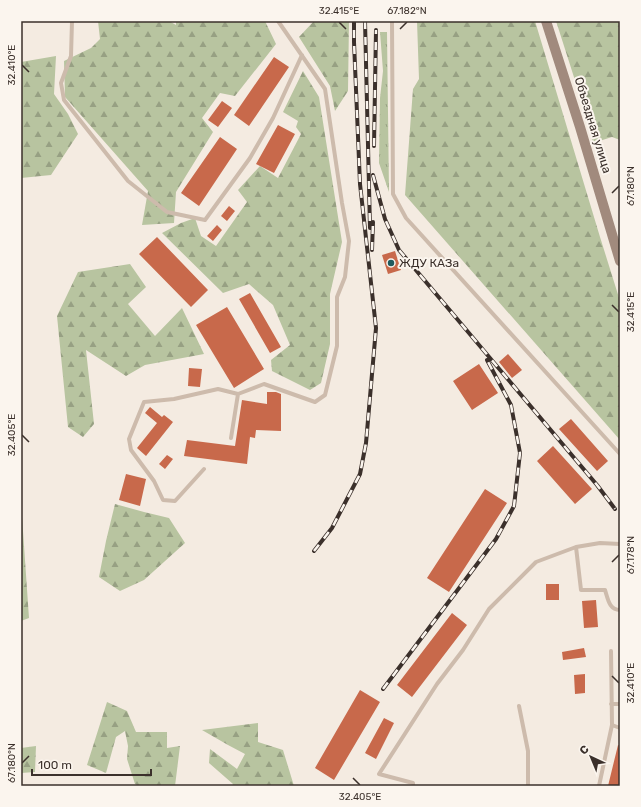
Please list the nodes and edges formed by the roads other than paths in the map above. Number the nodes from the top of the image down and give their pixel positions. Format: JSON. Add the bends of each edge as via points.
{"nodes":[{"id":1,"x":72,"y":21,"type":"edge"},
{"id":2,"x":278,"y":21,"type":"edge"},
{"id":3,"x":392,"y":21,"type":"edge"},
{"id":4,"x":546,"y":21,"type":"edge"},
{"id":5,"x":302,"y":55,"type":"junction"},
{"id":6,"x":620,"y":261,"type":"edge"},
{"id":7,"x":238,"y":394,"type":"junction"},
{"id":8,"x":231,"y":438,"type":"dead end"},
{"id":9,"x":620,"y":454,"type":"edge"},
{"id":10,"x":204,"y":469,"type":"dead end"},
{"id":11,"x":620,"y":544,"type":"edge"},
{"id":12,"x":576,"y":547,"type":"junction"},
{"id":13,"x":620,"y":610,"type":"edge"},
{"id":14,"x":610,"y":651,"type":"dead end"},
{"id":15,"x":611,"y":704,"type":"junction"},
{"id":16,"x":620,"y":704,"type":"edge"},
{"id":17,"x":519,"y":706,"type":"dead end"},
{"id":18,"x":612,"y":725,"type":"junction"},
{"id":19,"x":620,"y":728,"type":"edge"},
{"id":20,"x":413,"y":786,"type":"edge"},
{"id":21,"x":528,"y":786,"type":"edge"},
{"id":22,"x":599,"y":786,"type":"edge"}],
"edges":[{"from":1,"to":5,"type":"lane","via":[[71,56],[61,83],[64,100],[128,181],[167,212],[206,220],[250,158],[273,118]]},
{"from":2,"to":5,"type":"lane"},
{"from":3,"to":9,"type":"lane","via":[[393,194],[406,218]]},
{"from":4,"to":6,"type":"main road","name":"Объездная улица"},
{"from":5,"to":7,"type":"lane","via":[[325,90],[349,241],[345,277],[337,297],[337,346],[325,395],[315,402],[264,384]]},
{"from":7,"to":8,"type":"lane"},
{"from":7,"to":10,"type":"lane","via":[[218,389],[174,399],[144,402],[129,439],[131,450],[154,481],[163,500],[174,501]]},
{"from":11,"to":12,"type":"lane","via":[[600,543]]},
{"from":12,"to":13,"type":"lane","via":[[581,590],[605,590],[611,606],[615,610]]},
{"from":12,"to":20,"type":"lane","via":[[536,562],[489,609],[437,684],[379,774],[413,783]]},
{"from":14,"to":15,"type":"lane"},
{"from":15,"to":16,"type":"lane"},
{"from":15,"to":18,"type":"lane"},
{"from":17,"to":21,"type":"lane","via":[[528,751]]},
{"from":18,"to":19,"type":"lane"},
{"from":18,"to":22,"type":"lane"}]}
